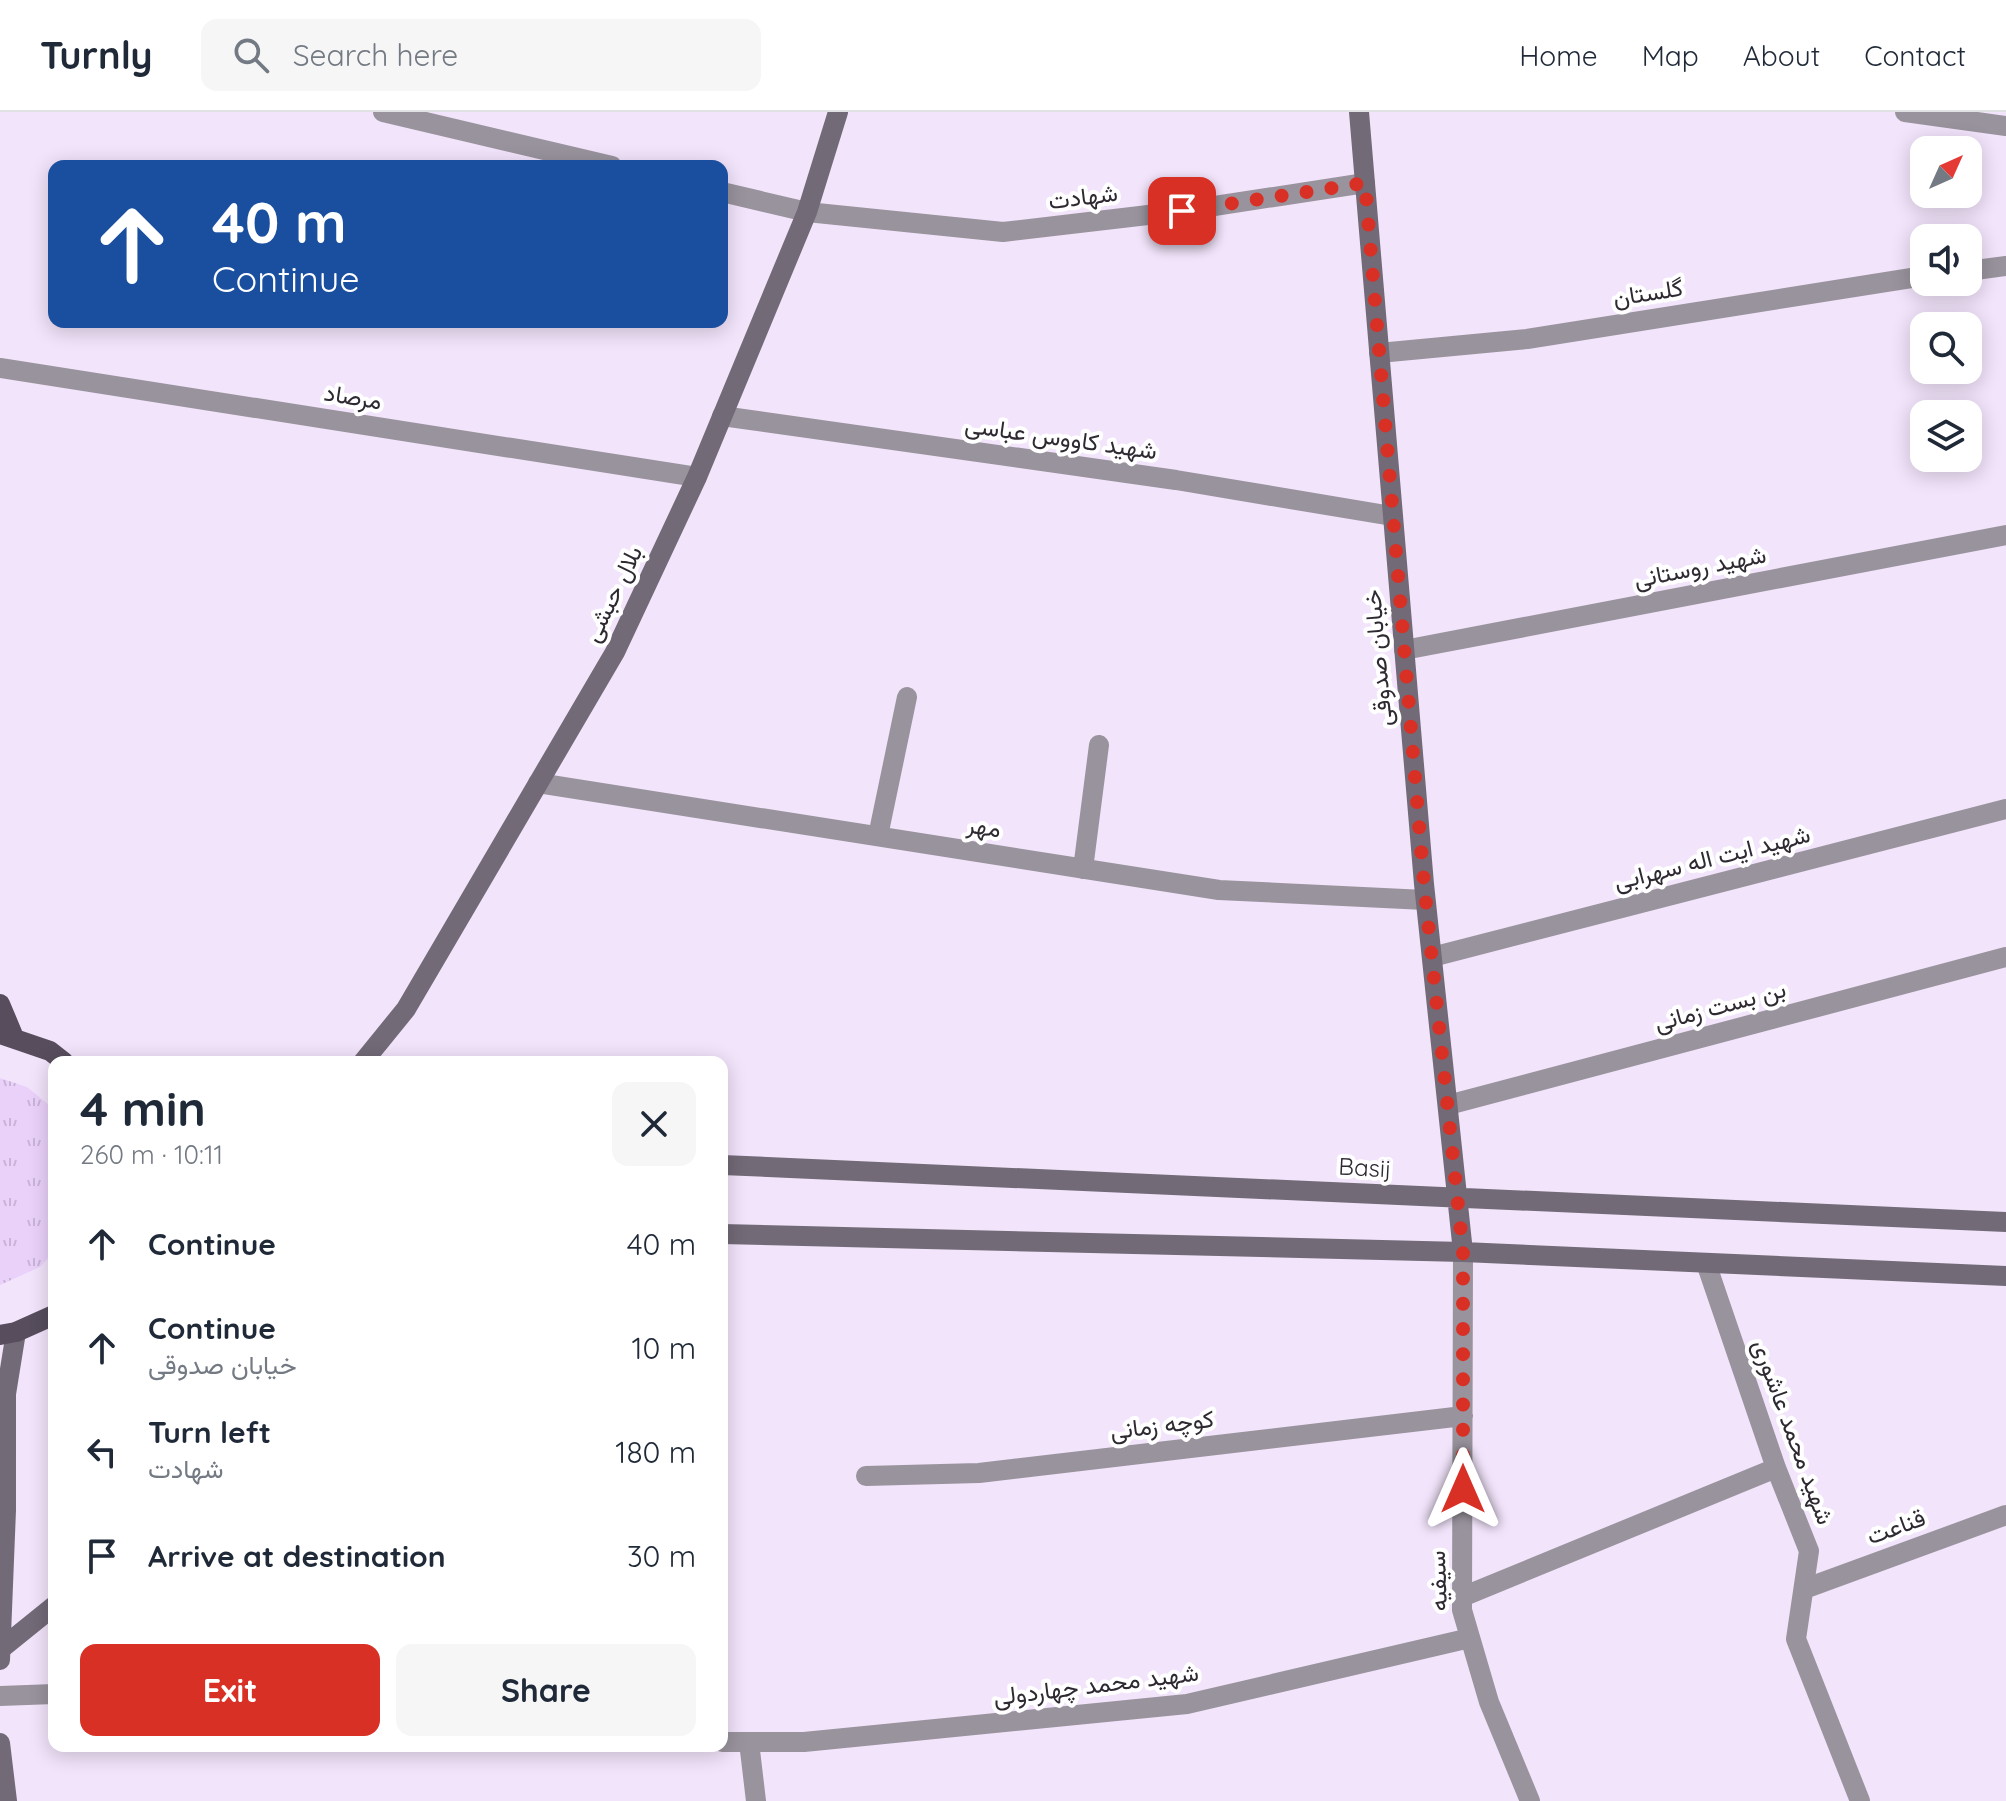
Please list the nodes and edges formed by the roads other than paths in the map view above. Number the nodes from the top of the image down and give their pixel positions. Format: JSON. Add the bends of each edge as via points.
{"nodes":[{"id":1,"x":383,"y":112,"type":"edge"},
{"id":2,"x":838,"y":112,"type":"edge"},
{"id":3,"x":1359,"y":112,"type":"edge"},
{"id":4,"x":1905,"y":112,"type":"edge"},
{"id":5,"x":2006,"y":126,"type":"edge"},
{"id":6,"x":587,"y":160,"type":"edge"},
{"id":7,"x":1365,"y":183,"type":"junction"},
{"id":8,"x":728,"y":193,"type":"edge"},
{"id":9,"x":807,"y":212,"type":"junction"},
{"id":10,"x":2006,"y":266,"type":"edge"},
{"id":11,"x":1982,"y":269,"type":"edge"},
{"id":12,"x":1910,"y":278,"type":"edge"},
{"id":13,"x":1379,"y":353,"type":"junction"},
{"id":14,"x":0,"y":368,"type":"edge"},
{"id":15,"x":722,"y":416,"type":"junction"},
{"id":16,"x":697,"y":477,"type":"junction"},
{"id":17,"x":1392,"y":516,"type":"junction"},
{"id":18,"x":2006,"y":535,"type":"edge"},
{"id":19,"x":1404,"y":650,"type":"junction"},
{"id":20,"x":907,"y":697,"type":"dead end"},
{"id":21,"x":1099,"y":745,"type":"dead end"},
{"id":22,"x":538,"y":783,"type":"junction"},
{"id":23,"x":2006,"y":809,"type":"edge"},
{"id":24,"x":878,"y":836,"type":"junction"},
{"id":25,"x":1083,"y":869,"type":"junction"},
{"id":26,"x":1425,"y":900,"type":"junction"},
{"id":27,"x":1432,"y":957,"type":"junction"},
{"id":28,"x":2006,"y":957,"type":"edge"},
{"id":29,"x":0,"y":1004,"type":"edge"},
{"id":30,"x":6,"y":1034,"type":"edge"},
{"id":31,"x":56,"y":1056,"type":"edge"},
{"id":32,"x":368,"y":1056,"type":"edge"},
{"id":33,"x":1448,"y":1105,"type":"junction"},
{"id":34,"x":728,"y":1165,"type":"edge"},
{"id":35,"x":1459,"y":1198,"type":"junction"},
{"id":36,"x":2006,"y":1222,"type":"edge"},
{"id":37,"x":728,"y":1234,"type":"edge"},
{"id":38,"x":1463,"y":1252,"type":"junction"},
{"id":39,"x":1706,"y":1263,"type":"junction"},
{"id":40,"x":2006,"y":1276,"type":"edge"},
{"id":41,"x":48,"y":1317,"type":"edge"},
{"id":42,"x":8,"y":1333,"type":"edge"},
{"id":43,"x":1463,"y":1416,"type":"junction"},
{"id":44,"x":1776,"y":1468,"type":"junction"},
{"id":45,"x":866,"y":1476,"type":"dead end"},
{"id":46,"x":2006,"y":1515,"type":"edge"},
{"id":47,"x":1804,"y":1589,"type":"junction"},
{"id":48,"x":1462,"y":1597,"type":"junction"},
{"id":49,"x":48,"y":1611,"type":"edge"},
{"id":50,"x":1470,"y":1638,"type":"junction"},
{"id":51,"x":1,"y":1652,"type":"edge"},
{"id":52,"x":48,"y":1694,"type":"edge"},
{"id":53,"x":0,"y":1696,"type":"edge"},
{"id":54,"x":728,"y":1742,"type":"edge"},
{"id":55,"x":749,"y":1742,"type":"junction"},
{"id":56,"x":0,"y":1743,"type":"edge"},
{"id":57,"x":7,"y":1801,"type":"edge"},
{"id":58,"x":756,"y":1801,"type":"edge"},
{"id":59,"x":1530,"y":1801,"type":"edge"},
{"id":60,"x":1860,"y":1801,"type":"edge"}],
"edges":[{"from":1,"to":6,"type":"street"},
{"from":2,"to":9,"type":"main road","name":"بلال حبشی"},
{"from":3,"to":7,"type":"main road","name":"خیابان صدوقی"},
{"from":4,"to":5,"type":"street"},
{"from":7,"to":9,"type":"street","name":"شهادت","via":[[1003,232]]},
{"from":7,"to":13,"type":"main road","name":"خیابان صدوقی"},
{"from":8,"to":9,"type":"street","name":"شهادت"},
{"from":9,"to":15,"type":"main road","name":"بلال حبشی"},
{"from":10,"to":11,"type":"street"},
{"from":12,"to":13,"type":"street","name":"گلستان","via":[[1527,339]]},
{"from":13,"to":17,"type":"main road","name":"خیابان صدوقی"},
{"from":14,"to":16,"type":"street","name":"مرصاد"},
{"from":15,"to":16,"type":"main road","name":"بلال حبشی"},
{"from":15,"to":17,"type":"street","name":"شهید کاووس عباسی"},
{"from":16,"to":22,"type":"main road","name":"بلال حبشی","via":[[615,652]]},
{"from":17,"to":19,"type":"main road","name":"خیابان صدوقی"},
{"from":18,"to":19,"type":"street","name":"شهید روستانی"},
{"from":19,"to":26,"type":"main road","name":"خیابان صدوقی"},
{"from":20,"to":24,"type":"street"},
{"from":21,"to":25,"type":"street"},
{"from":22,"to":24,"type":"street","name":"مهر"},
{"from":22,"to":32,"type":"main road","name":"بلال حبشی","via":[[406,1009]]},
{"from":23,"to":27,"type":"street","name":"شهید ایت اله سهرابی"},
{"from":24,"to":25,"type":"street","name":"مهر"},
{"from":25,"to":26,"type":"street","name":"مهر","via":[[1219,890]]},
{"from":26,"to":27,"type":"main road","name":"خیابان صدوقی"},
{"from":27,"to":33,"type":"main road","name":"خیابان صدوقی"},
{"from":28,"to":33,"type":"street","name":"بن بست زمانی"},
{"from":29,"to":30,"type":"main road"},
{"from":30,"to":31,"type":"main road"},
{"from":33,"to":35,"type":"main road","name":"خیابان صدوقی"},
{"from":34,"to":35,"type":"main road","name":"Basij"},
{"from":35,"to":36,"type":"main road","name":"Basij"},
{"from":35,"to":38,"type":"main road","name":"خیابان صدوقی"},
{"from":37,"to":38,"type":"main road"},
{"from":38,"to":39,"type":"main road"},
{"from":38,"to":43,"type":"street","name":"سیفیه"},
{"from":39,"to":40,"type":"main road"},
{"from":39,"to":44,"type":"street","name":"شهید محمد عاشوری"},
{"from":41,"to":42,"type":"main road"},
{"from":42,"to":51,"type":"main road"},
{"from":43,"to":45,"type":"street","name":"کوچه زمانی","via":[[979,1473]]},
{"from":43,"to":48,"type":"street","name":"سیفیه"},
{"from":44,"to":47,"type":"street","name":"شهید محمد عاشوری","via":[[1809,1551]]},
{"from":44,"to":48,"type":"street"},
{"from":46,"to":47,"type":"street","name":"قناعت"},
{"from":47,"to":60,"type":"street","name":"شهید محمد عاشوری","via":[[1796,1639]]},
{"from":48,"to":50,"type":"street","name":"سیفیه"},
{"from":49,"to":51,"type":"main road"},
{"from":50,"to":55,"type":"street","name":"شهید محمد چهاردولی","via":[[1187,1704],[804,1742]]},
{"from":50,"to":59,"type":"street","name":"سیفیه","via":[[1489,1702]]},
{"from":52,"to":53,"type":"street"},
{"from":54,"to":55,"type":"street","name":"شهید محمد چهاردولی"},
{"from":55,"to":58,"type":"street"},
{"from":56,"to":57,"type":"main road"}]}
